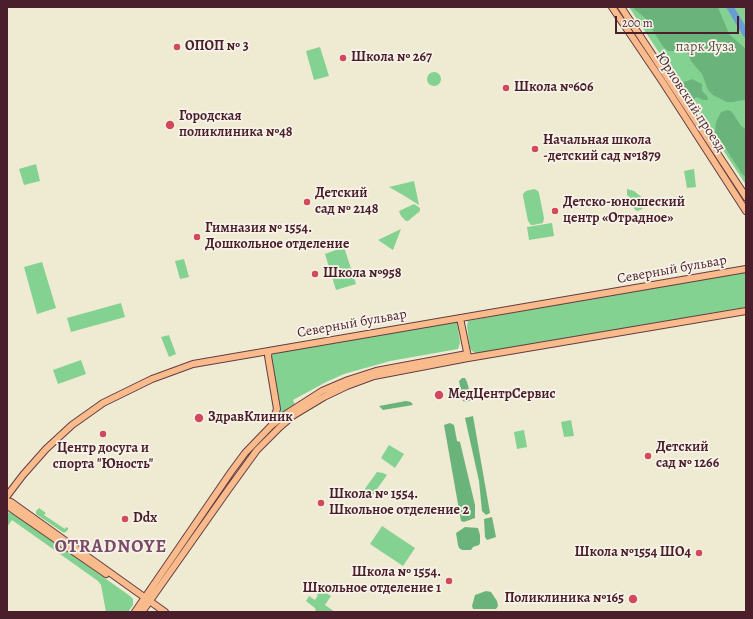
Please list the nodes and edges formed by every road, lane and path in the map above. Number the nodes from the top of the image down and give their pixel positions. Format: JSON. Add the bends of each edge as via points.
{"nodes":[{"id":1,"x":612,"y":7,"type":"edge"},
{"id":2,"x":621,"y":7,"type":"edge"},
{"id":3,"x":746,"y":197,"type":"edge"},
{"id":4,"x":746,"y":211,"type":"edge"},
{"id":5,"x":746,"y":269,"type":"edge"},
{"id":6,"x":746,"y":311,"type":"edge"},
{"id":7,"x":460,"y":318,"type":"junction"},
{"id":8,"x":269,"y":351,"type":"junction"},
{"id":9,"x":468,"y":356,"type":"junction"},
{"id":10,"x":271,"y":426,"type":"junction"},
{"id":11,"x":7,"y":496,"type":"edge"},
{"id":12,"x":7,"y":501,"type":"edge"},
{"id":13,"x":7,"y":504,"type":"edge"},
{"id":14,"x":147,"y":600,"type":"junction"},
{"id":15,"x":135,"y":612,"type":"edge"},
{"id":16,"x":142,"y":612,"type":"edge"},
{"id":17,"x":165,"y":612,"type":"edge"}],
"edges":[{"from":1,"to":4,"type":"main road","name":"Юрловский проезд"},
{"from":2,"to":3,"type":"main road","name":"Юрловский проезд"},
{"from":5,"to":7,"type":"main road","name":"Северный бульвар"},
{"from":6,"to":9,"type":"main road"},
{"from":7,"to":8,"type":"main road","name":"Северный бульвар"},
{"from":7,"to":9,"type":"main road"},
{"from":8,"to":10,"type":"main road","via":[[277,409]]},
{"from":8,"to":11,"type":"main road","name":"Северный бульвар","via":[[193,364],[152,379],[102,403],[46,448]]},
{"from":9,"to":10,"type":"main road","via":[[376,371],[348,380],[322,391]]},
{"from":9,"to":14,"type":"main road","via":[[374,376],[347,386],[294,415],[264,442],[251,458]]},
{"from":10,"to":14,"type":"main road","via":[[245,453],[228,476]]},
{"from":12,"to":14,"type":"main road"},
{"from":13,"to":14,"type":"main road","via":[[140,598]]},
{"from":14,"to":15,"type":"main road"},
{"from":14,"to":16,"type":"main road"},
{"from":14,"to":17,"type":"main road"}]}
